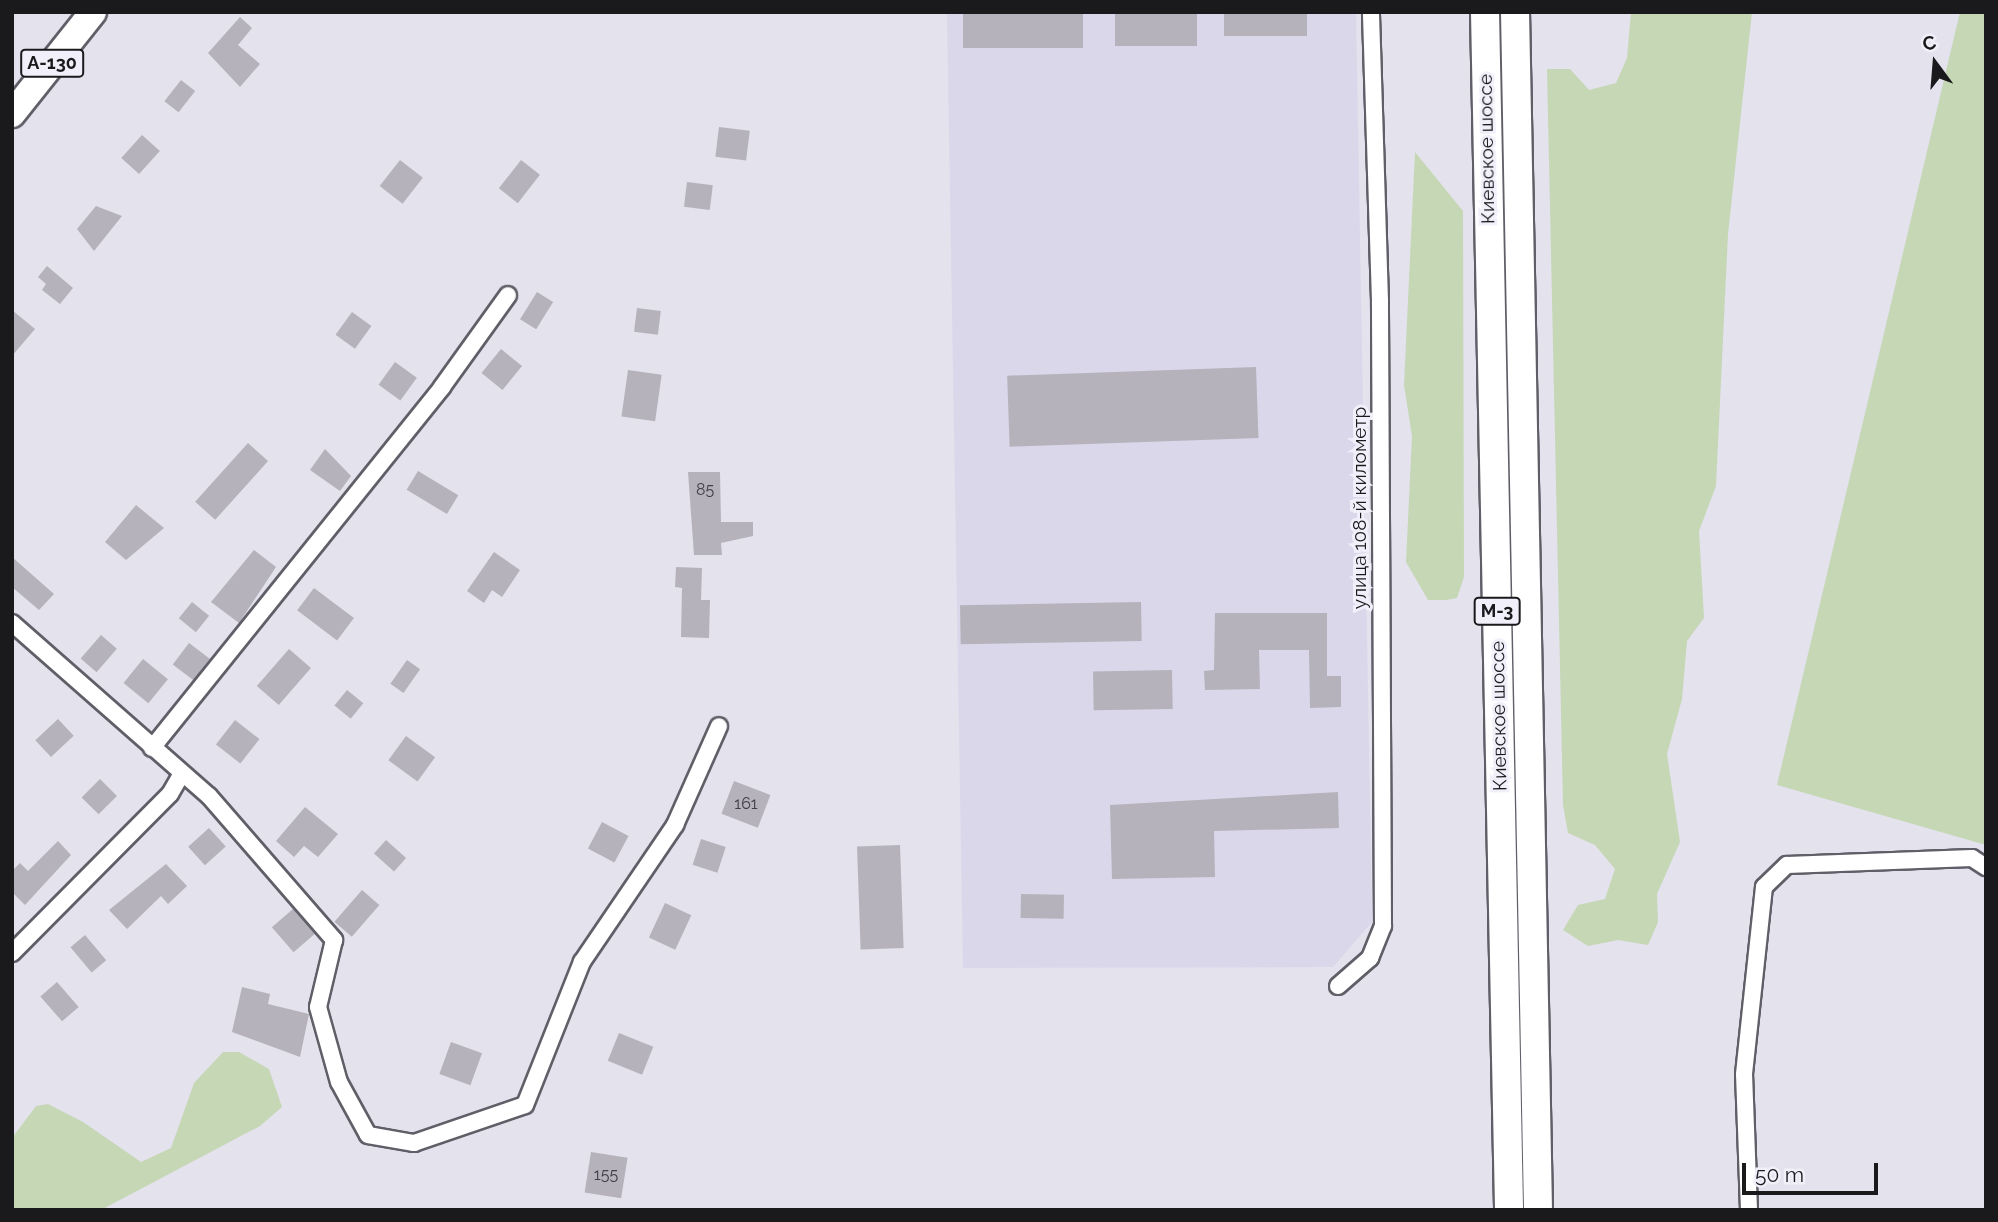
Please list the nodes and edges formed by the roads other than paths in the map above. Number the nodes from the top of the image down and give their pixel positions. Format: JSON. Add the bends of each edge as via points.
{"nodes":[{"id":1,"x":93,"y":12,"type":"edge"},
{"id":2,"x":1371,"y":12,"type":"edge"},
{"id":3,"x":1485,"y":12,"type":"edge"},
{"id":4,"x":1515,"y":12,"type":"edge"},
{"id":5,"x":12,"y":114,"type":"edge"},
{"id":6,"x":508,"y":295,"type":"dead end"},
{"id":7,"x":12,"y":623,"type":"edge"},
{"id":8,"x":719,"y":726,"type":"dead end"},
{"id":9,"x":152,"y":748,"type":"junction"},
{"id":10,"x":182,"y":773,"type":"junction"},
{"id":11,"x":1986,"y":867,"type":"edge"},
{"id":12,"x":12,"y":953,"type":"edge"},
{"id":13,"x":1338,"y":986,"type":"dead end"},
{"id":14,"x":1508,"y":1210,"type":"edge"},
{"id":15,"x":1538,"y":1210,"type":"edge"},
{"id":16,"x":1749,"y":1210,"type":"edge"}],
"edges":[{"from":1,"to":5,"type":"main road","number":"А-130"},
{"from":2,"to":13,"type":"street","name":"улица 108-й километр","via":[[1380,301],[1383,926],[1370,958]]},
{"from":3,"to":14,"type":"highway","name":"Киевское шоссе","number":"М-3"},
{"from":4,"to":15,"type":"highway","name":"Киевское шоссе","number":"М-3"},
{"from":6,"to":9,"type":"street","via":[[442,387]]},
{"from":7,"to":9,"type":"street"},
{"from":8,"to":10,"type":"street","via":[[675,825],[582,962],[525,1105],[414,1143],[368,1135],[339,1082],[318,1007],[334,940],[209,796]]},
{"from":9,"to":10,"type":"street"},
{"from":10,"to":12,"type":"street","via":[[170,794]]},
{"from":11,"to":16,"type":"street","via":[[1972,858],[1787,865],[1764,887],[1744,1074]]}]}
